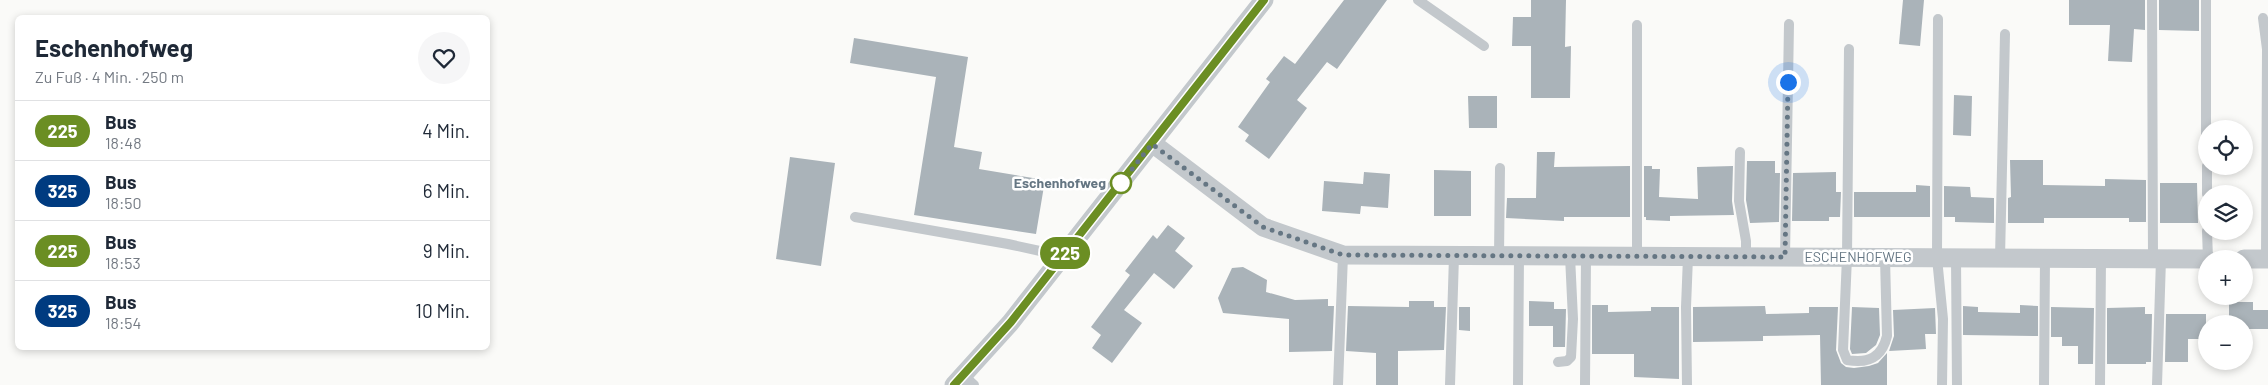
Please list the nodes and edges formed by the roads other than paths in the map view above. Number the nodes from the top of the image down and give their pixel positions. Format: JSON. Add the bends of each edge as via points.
{"nodes":[{"id":1,"x":1264,"y":0,"type":"edge"},
{"id":2,"x":1418,"y":0,"type":"edge"},
{"id":3,"x":2152,"y":0,"type":"edge"},
{"id":4,"x":2206,"y":0,"type":"edge"},
{"id":5,"x":2263,"y":18,"type":"dead end"},
{"id":6,"x":1938,"y":19,"type":"dead end"},
{"id":7,"x":1789,"y":24,"type":"dead end"},
{"id":8,"x":1637,"y":25,"type":"dead end"},
{"id":9,"x":2005,"y":34,"type":"dead end"},
{"id":10,"x":1484,"y":46,"type":"dead end"},
{"id":11,"x":1849,"y":48,"type":"dead end"},
{"id":12,"x":2206,"y":120,"type":"edge"},
{"id":13,"x":1152,"y":144,"type":"junction"},
{"id":14,"x":1740,"y":152,"type":"dead end"},
{"id":15,"x":1500,"y":168,"type":"dead end"},
{"id":16,"x":856,"y":217,"type":"dead end"},
{"id":17,"x":1343,"y":255,"type":"junction"},
{"id":18,"x":1063,"y":256,"type":"junction"},
{"id":19,"x":1454,"y":256,"type":"junction"},
{"id":20,"x":1499,"y":256,"type":"junction"},
{"id":21,"x":1519,"y":256,"type":"junction"},
{"id":22,"x":1578,"y":256,"type":"junction"},
{"id":23,"x":1637,"y":256,"type":"junction"},
{"id":24,"x":1688,"y":257,"type":"junction"},
{"id":25,"x":1746,"y":257,"type":"junction"},
{"id":26,"x":1785,"y":257,"type":"junction"},
{"id":27,"x":1847,"y":257,"type":"junction"},
{"id":28,"x":1886,"y":258,"type":"junction"},
{"id":29,"x":1947,"y":258,"type":"junction"},
{"id":30,"x":2000,"y":258,"type":"junction"},
{"id":31,"x":2045,"y":258,"type":"junction"},
{"id":32,"x":2101,"y":258,"type":"junction"},
{"id":33,"x":2157,"y":259,"type":"junction"},
{"id":34,"x":2198,"y":259,"type":"edge"},
{"id":35,"x":2253,"y":259,"type":"edge"},
{"id":36,"x":2267,"y":259,"type":"edge"},
{"id":37,"x":1558,"y":362,"type":"dead end"},
{"id":38,"x":963,"y":382,"type":"edge"},
{"id":39,"x":1338,"y":385,"type":"edge"},
{"id":40,"x":1450,"y":385,"type":"edge"},
{"id":41,"x":1518,"y":385,"type":"edge"},
{"id":42,"x":1585,"y":385,"type":"edge"},
{"id":43,"x":1687,"y":385,"type":"edge"},
{"id":44,"x":1942,"y":385,"type":"edge"},
{"id":45,"x":1958,"y":385,"type":"edge"},
{"id":46,"x":2044,"y":385,"type":"edge"},
{"id":47,"x":2100,"y":385,"type":"edge"},
{"id":48,"x":2157,"y":385,"type":"edge"}],
"edges":[{"from":1,"to":13,"type":"street"},
{"from":2,"to":10,"type":"lane"},
{"from":3,"to":33,"type":"lane"},
{"from":4,"to":12,"type":"lane"},
{"from":5,"to":36,"type":"lane","via":[[2267,49]]},
{"from":6,"to":29,"type":"lane"},
{"from":7,"to":26,"type":"lane"},
{"from":8,"to":23,"type":"lane"},
{"from":9,"to":30,"type":"lane"},
{"from":11,"to":27,"type":"lane"},
{"from":13,"to":17,"type":"street","name":"ESCHENHOFWEG","via":[[1263,227]]},
{"from":13,"to":18,"type":"street"},
{"from":14,"to":25,"type":"lane","via":[[1739,201]]},
{"from":15,"to":20,"type":"lane"},
{"from":16,"to":18,"type":"lane"},
{"from":17,"to":19,"type":"street","name":"ESCHENHOFWEG"},
{"from":17,"to":39,"type":"lane"},
{"from":18,"to":38,"type":"street"},
{"from":19,"to":20,"type":"street","name":"ESCHENHOFWEG"},
{"from":19,"to":40,"type":"lane"},
{"from":20,"to":21,"type":"street","name":"ESCHENHOFWEG"},
{"from":21,"to":22,"type":"street","name":"ESCHENHOFWEG"},
{"from":21,"to":41,"type":"lane"},
{"from":22,"to":23,"type":"street","name":"ESCHENHOFWEG"},
{"from":22,"to":37,"type":"lane","via":[[1571,357],[1568,361]]},
{"from":22,"to":42,"type":"lane"},
{"from":23,"to":24,"type":"street","name":"ESCHENHOFWEG"},
{"from":24,"to":25,"type":"street","name":"ESCHENHOFWEG"},
{"from":24,"to":43,"type":"lane"},
{"from":25,"to":26,"type":"street","name":"ESCHENHOFWEG"},
{"from":26,"to":27,"type":"street","name":"ESCHENHOFWEG"},
{"from":27,"to":28,"type":"street","name":"ESCHENHOFWEG"},
{"from":27,"to":28,"type":"lane","via":[[1843,350],[1847,360],[1855,361],[1875,357],[1884,347],[1887,336]]},
{"from":28,"to":29,"type":"street","name":"ESCHENHOFWEG"},
{"from":29,"to":30,"type":"street","name":"ESCHENHOFWEG"},
{"from":29,"to":44,"type":"lane"},
{"from":29,"to":45,"type":"lane"},
{"from":30,"to":31,"type":"street","name":"ESCHENHOFWEG"},
{"from":31,"to":32,"type":"street","name":"ESCHENHOFWEG"},
{"from":31,"to":46,"type":"lane"},
{"from":32,"to":33,"type":"street","name":"ESCHENHOFWEG"},
{"from":32,"to":47,"type":"lane"},
{"from":33,"to":34,"type":"street","name":"ESCHENHOFWEG"},
{"from":33,"to":48,"type":"lane"},
{"from":35,"to":36,"type":"street"}]}
